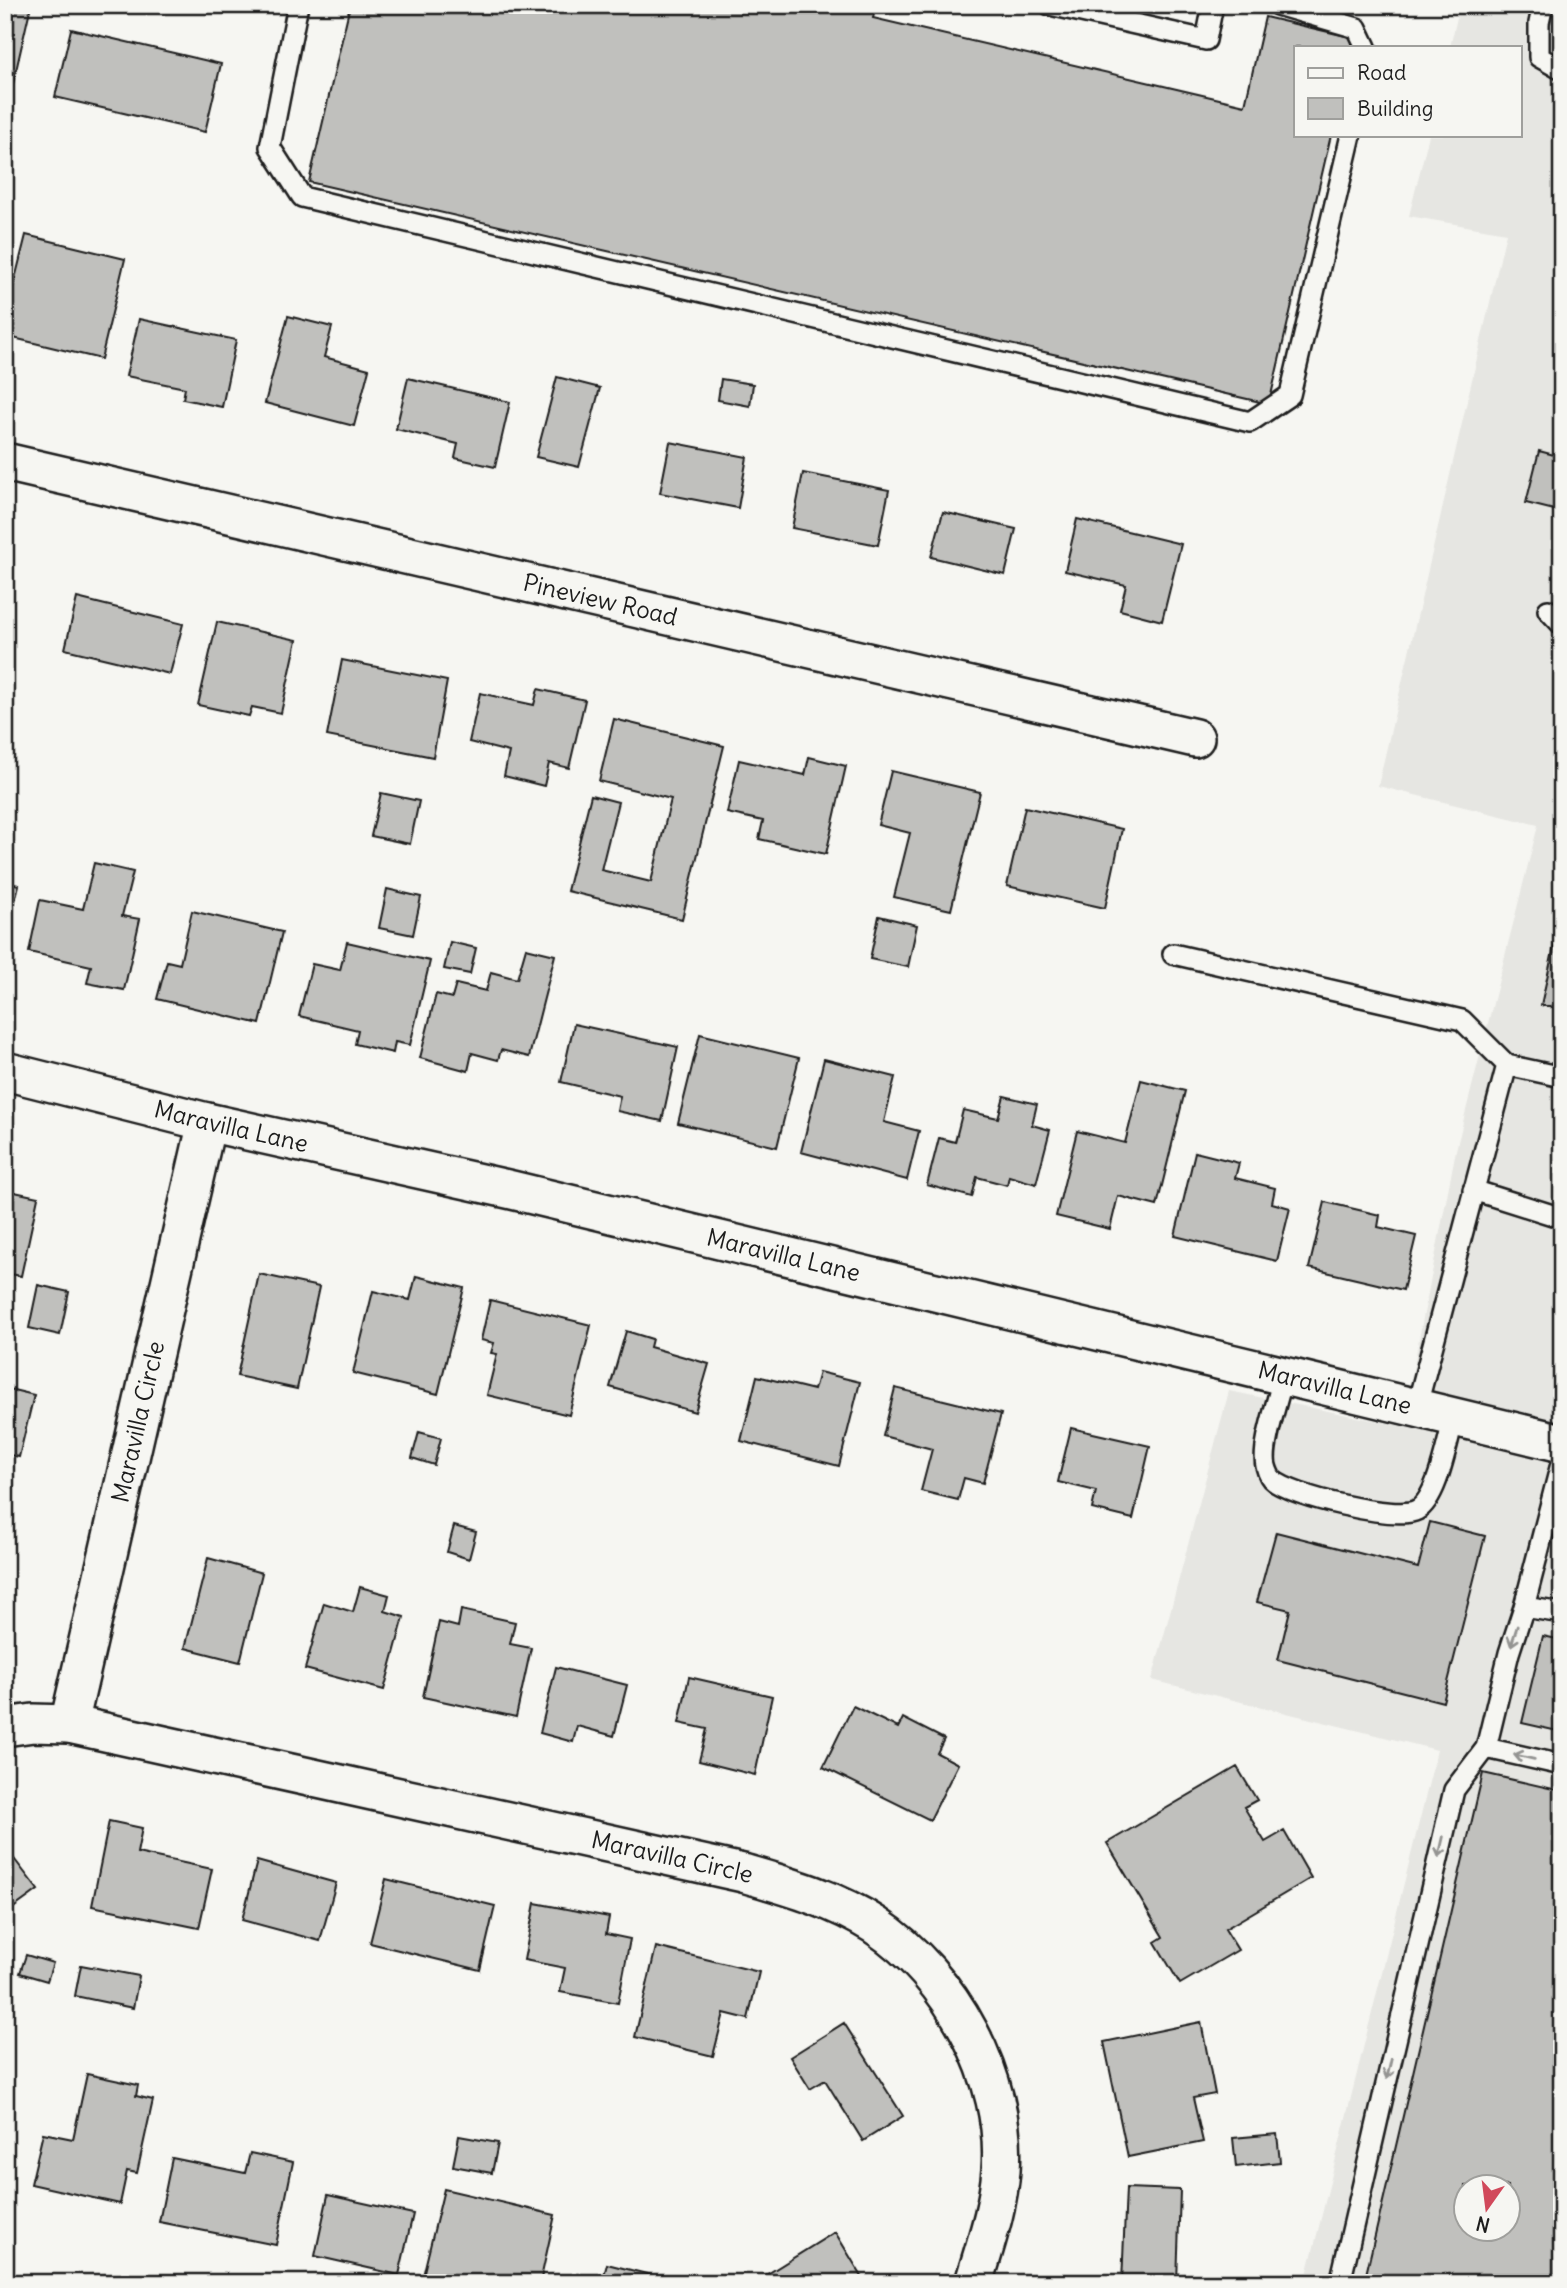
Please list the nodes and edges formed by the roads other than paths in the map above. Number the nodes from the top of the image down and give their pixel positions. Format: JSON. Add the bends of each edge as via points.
{"nodes":[{"id":1,"x":298,"y":5,"type":"edge"},
{"id":2,"x":1050,"y":5,"type":"edge"},
{"id":3,"x":1213,"y":5,"type":"edge"},
{"id":4,"x":1277,"y":5,"type":"edge"},
{"id":5,"x":1543,"y":5,"type":"edge"},
{"id":6,"x":1366,"y":46,"type":"edge"},
{"id":7,"x":1562,"y":70,"type":"edge"},
{"id":8,"x":1351,"y":136,"type":"edge"},
{"id":9,"x":5,"y":463,"type":"edge"},
{"id":10,"x":1548,"y":610,"type":"dead end"},
{"id":11,"x":1562,"y":625,"type":"edge"},
{"id":12,"x":1195,"y":738,"type":"dead end"},
{"id":13,"x":1173,"y":954,"type":"dead end"},
{"id":14,"x":1507,"y":1065,"type":"junction"},
{"id":15,"x":5,"y":1071,"type":"edge"},
{"id":16,"x":1562,"y":1077,"type":"edge"},
{"id":17,"x":207,"y":1122,"type":"junction"},
{"id":18,"x":1473,"y":1190,"type":"junction"},
{"id":19,"x":1562,"y":1218,"type":"edge"},
{"id":20,"x":1283,"y":1377,"type":"junction"},
{"id":21,"x":1416,"y":1409,"type":"junction"},
{"id":22,"x":1454,"y":1418,"type":"junction"},
{"id":23,"x":1562,"y":1443,"type":"edge"},
{"id":24,"x":1562,"y":1460,"type":"edge"},
{"id":25,"x":1524,"y":1607,"type":"junction"},
{"id":26,"x":1562,"y":1613,"type":"edge"},
{"id":27,"x":69,"y":1724,"type":"junction"},
{"id":28,"x":5,"y":1727,"type":"edge"},
{"id":29,"x":1486,"y":1748,"type":"junction"},
{"id":30,"x":1562,"y":1765,"type":"edge"},
{"id":31,"x":974,"y":2283,"type":"edge"},
{"id":32,"x":1340,"y":2283,"type":"edge"}],
"edges":[{"from":1,"to":8,"type":"lane","via":[[270,146],[302,197],[1250,422],[1290,395]]},
{"from":2,"to":3,"type":"lane","via":[[1206,40]]},
{"from":4,"to":6,"type":"lane","via":[[1357,28]]},
{"from":5,"to":7,"type":"lane","via":[[1539,57]]},
{"from":9,"to":12,"type":"street","name":"Pineview Road"},
{"from":10,"to":11,"type":"lane"},
{"from":13,"to":14,"type":"lane","via":[[1462,1020]]},
{"from":14,"to":16,"type":"lane"},
{"from":14,"to":18,"type":"lane"},
{"from":15,"to":17,"type":"street","name":"Maravilla Lane"},
{"from":17,"to":20,"type":"street","name":"Maravilla Lane","via":[[526,1193]]},
{"from":17,"to":27,"type":"street","name":"Maravilla Circle"},
{"from":18,"to":19,"type":"lane"},
{"from":18,"to":21,"type":"lane"},
{"from":20,"to":21,"type":"street","name":"Maravilla Lane"},
{"from":20,"to":22,"type":"lane","via":[[1265,1464],[1272,1479],[1290,1490],[1380,1513],[1407,1514],[1432,1495]]},
{"from":21,"to":22,"type":"street","name":"Maravilla Lane"},
{"from":22,"to":23,"type":"street","name":"Maravilla Lane"},
{"from":24,"to":25,"type":"lane"},
{"from":25,"to":26,"type":"lane"},
{"from":25,"to":29,"type":"lane","one_way":true},
{"from":27,"to":28,"type":"street","name":"Maravilla Circle"},
{"from":27,"to":31,"type":"street","name":"Maravilla Circle","via":[[743,1873],[814,1896],[876,1926],[958,2010],[989,2079],[1001,2167],[996,2211]]},
{"from":30,"to":29,"type":"lane","one_way":true},
{"from":29,"to":32,"type":"lane","one_way":true,"via":[[1454,1790]]}]}
